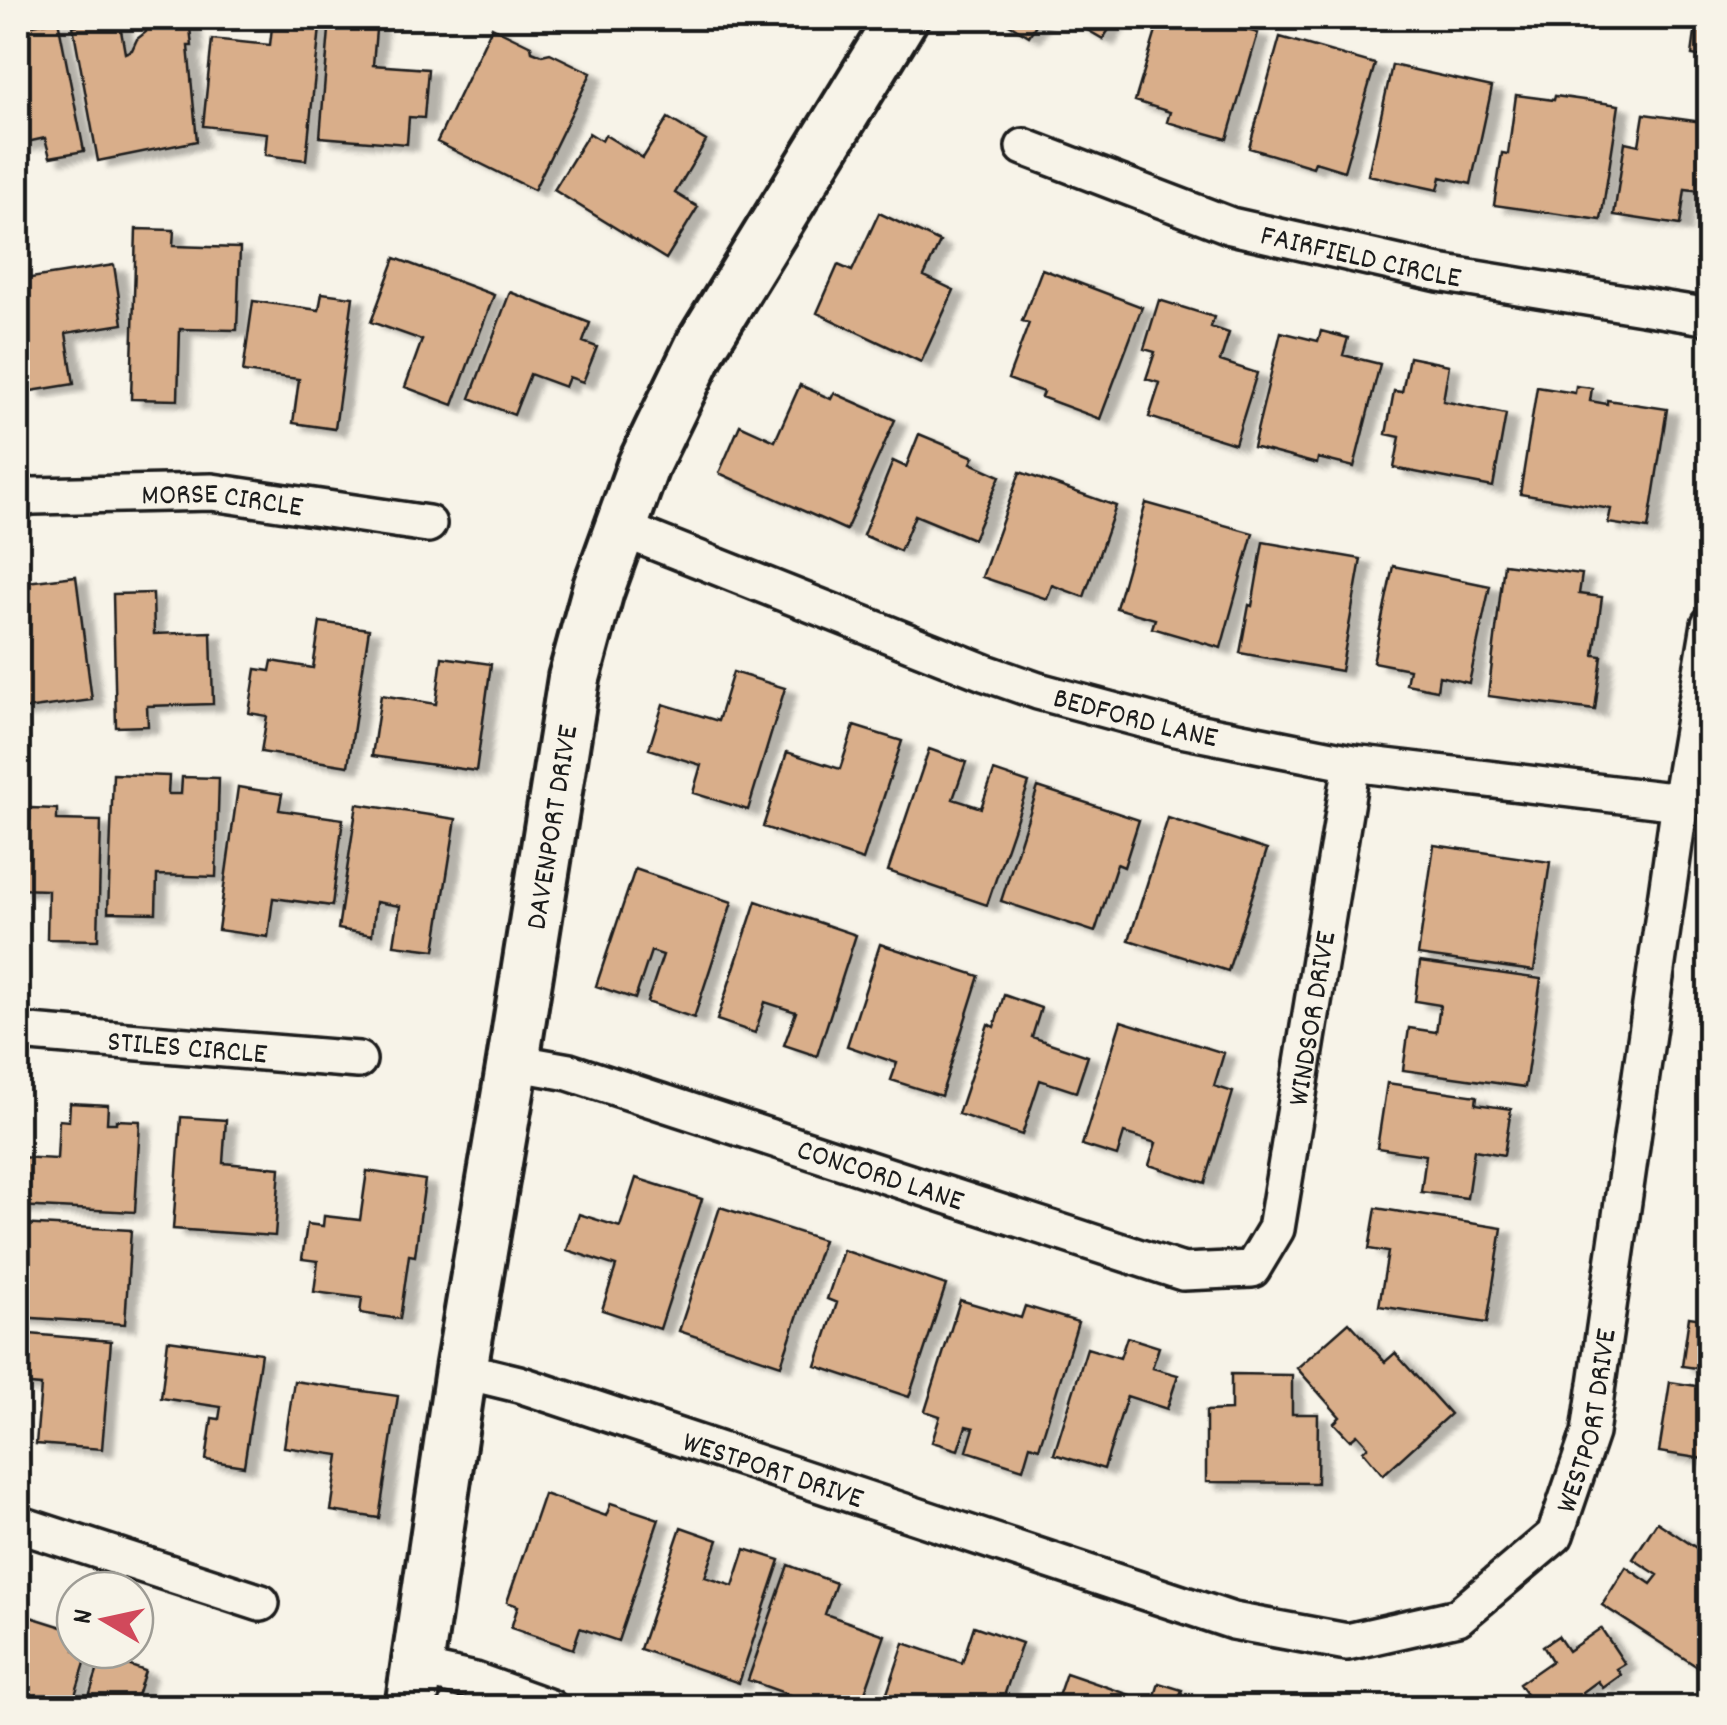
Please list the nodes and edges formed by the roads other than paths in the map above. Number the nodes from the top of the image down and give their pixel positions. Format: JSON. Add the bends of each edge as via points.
{"nodes":[{"id":1,"x":902,"y":18,"type":"edge"},
{"id":2,"x":1024,"y":148,"type":"dead end"},
{"id":3,"x":1710,"y":317,"type":"edge"},
{"id":4,"x":18,"y":499,"type":"edge"},
{"id":5,"x":428,"y":524,"type":"dead end"},
{"id":6,"x":620,"y":528,"type":"junction"},
{"id":7,"x":1710,"y":624,"type":"edge"},
{"id":8,"x":1352,"y":763,"type":"junction"},
{"id":9,"x":1680,"y":802,"type":"junction"},
{"id":10,"x":18,"y":1032,"type":"edge"},
{"id":11,"x":358,"y":1060,"type":"dead end"},
{"id":12,"x":513,"y":1062,"type":"junction"},
{"id":13,"x":1252,"y":1269,"type":"joint"},
{"id":14,"x":461,"y":1370,"type":"junction"},
{"id":15,"x":18,"y":1524,"type":"edge"},
{"id":16,"x":261,"y":1603,"type":"dead end"},
{"id":17,"x":414,"y":1688,"type":"edge"},
{"id":18,"x":550,"y":1708,"type":"edge"}],
"edges":[{"from":1,"to":6,"type":"street","name":"DAVENPORT DRIVE","via":[[702,344]]},
{"from":2,"to":3,"type":"street","name":"FAIRFIELD CIRCLE","via":[[1230,226],[1439,273]]},
{"from":4,"to":5,"type":"street","name":"MORSE CIRCLE","via":[[212,492]]},
{"from":6,"to":8,"type":"street","name":"BEDFORD LANE","via":[[1038,691],[1176,728]]},
{"from":6,"to":12,"type":"street","name":"DAVENPORT DRIVE","via":[[574,678]]},
{"from":7,"to":9,"type":"street","name":"WESTPORT DRIVE"},
{"from":8,"to":9,"type":"street","name":"BEDFORD LANE"},
{"from":8,"to":13,"type":"street","name":"WINDSOR DRIVE","via":[[1276,1229]]},
{"from":9,"to":14,"type":"street","name":"WESTPORT DRIVE","via":[[1590,1433],[1555,1535],[1458,1617],[1347,1642],[1232,1621]]},
{"from":10,"to":11,"type":"street","name":"STILES CIRCLE"},
{"from":12,"to":13,"type":"street","name":"CONCORD LANE","via":[[569,1072],[1183,1272]]},
{"from":12,"to":14,"type":"street","name":"DAVENPORT DRIVE"},
{"from":14,"to":17,"type":"street","name":"DAVENPORT DRIVE"},
{"from":15,"to":16,"type":"street"},
{"from":17,"to":18,"type":"street","via":[[475,1681]]}]}
